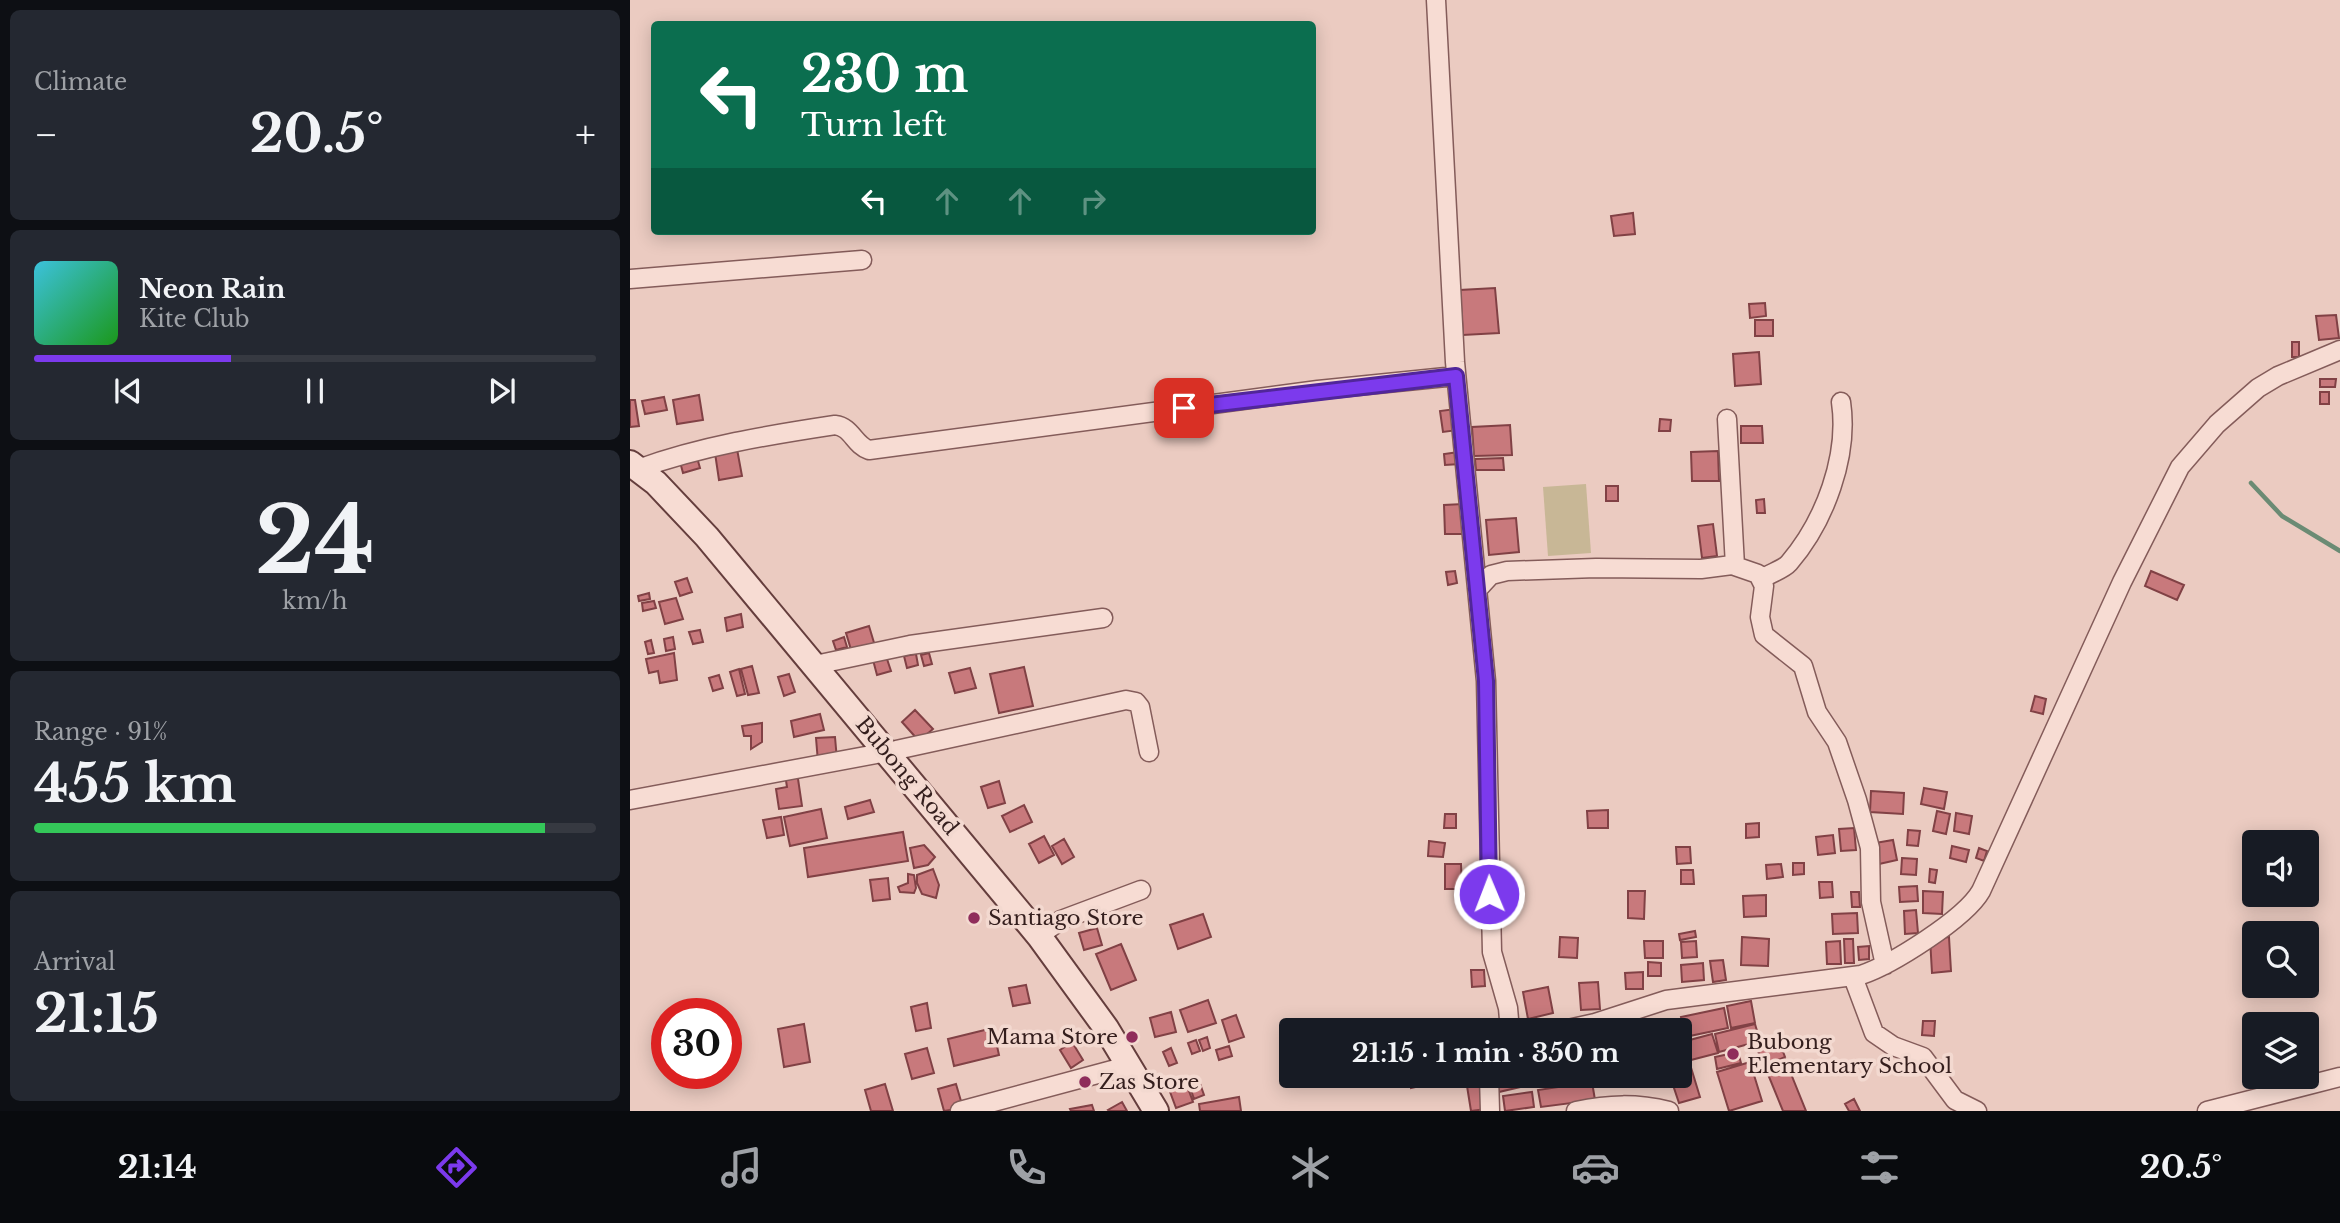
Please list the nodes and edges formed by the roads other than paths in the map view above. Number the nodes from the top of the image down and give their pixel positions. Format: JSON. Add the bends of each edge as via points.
{"nodes":[{"id":1,"x":1436,"y":0,"type":"edge"},
{"id":2,"x":862,"y":260,"type":"dead end"},
{"id":3,"x":630,"y":279,"type":"edge"},
{"id":4,"x":2340,"y":350,"type":"edge"},
{"id":5,"x":1456,"y":376,"type":"junction"},
{"id":6,"x":1841,"y":402,"type":"dead end"},
{"id":7,"x":1727,"y":419,"type":"dead end"},
{"id":8,"x":634,"y":466,"type":"edge"},
{"id":9,"x":1735,"y":566,"type":"junction"},
{"id":10,"x":1762,"y":579,"type":"junction"},
{"id":11,"x":1479,"y":588,"type":"junction"},
{"id":12,"x":1103,"y":618,"type":"dead end"},
{"id":13,"x":815,"y":665,"type":"junction"},
{"id":14,"x":887,"y":752,"type":"junction"},
{"id":15,"x":1149,"y":752,"type":"dead end"},
{"id":16,"x":630,"y":800,"type":"edge"},
{"id":17,"x":1141,"y":890,"type":"dead end"},
{"id":18,"x":1039,"y":936,"type":"junction"},
{"id":19,"x":1885,"y":965,"type":"junction"},
{"id":20,"x":1853,"y":977,"type":"junction"},
{"id":21,"x":1509,"y":1018,"type":"edge"},
{"id":22,"x":1610,"y":1018,"type":"edge"},
{"id":23,"x":1131,"y":1065,"type":"junction"},
{"id":24,"x":2340,"y":1077,"type":"edge"},
{"id":25,"x":1489,"y":1088,"type":"edge"},
{"id":26,"x":1954,"y":1105,"type":"edge"},
{"id":27,"x":960,"y":1111,"type":"edge"},
{"id":28,"x":1156,"y":1111,"type":"edge"},
{"id":29,"x":1490,"y":1111,"type":"edge"},
{"id":30,"x":1576,"y":1111,"type":"edge"},
{"id":31,"x":1669,"y":1111,"type":"edge"},
{"id":32,"x":1977,"y":1111,"type":"edge"},
{"id":33,"x":2207,"y":1111,"type":"edge"}],
"edges":[{"from":1,"to":5,"type":"street"},
{"from":2,"to":3,"type":"street"},
{"from":4,"to":19,"type":"street","via":[[2258,388],[2217,424],[2180,467],[1976,899],[1959,918]]},
{"from":5,"to":8,"type":"street","via":[[869,450],[845,428],[835,425]]},
{"from":5,"to":11,"type":"street"},
{"from":6,"to":10,"type":"street","via":[[1843,436],[1822,511],[1787,565]]},
{"from":7,"to":9,"type":"street"},
{"from":8,"to":13,"type":"main road","name":"Bubong Road","via":[[707,537]]},
{"from":9,"to":10,"type":"street","via":[[1753,570]]},
{"from":9,"to":11,"type":"street","via":[[1507,571],[1491,575]]},
{"from":10,"to":19,"type":"street","via":[[1764,635],[1803,667],[1817,712],[1837,742],[1857,800],[1870,848],[1871,902]]},
{"from":11,"to":21,"type":"street","via":[[1488,706],[1492,952]]},
{"from":12,"to":13,"type":"street"},
{"from":13,"to":14,"type":"main road","name":"Bubong Road"},
{"from":14,"to":15,"type":"street","via":[[1132,700],[1140,707]]},
{"from":14,"to":16,"type":"street"},
{"from":14,"to":18,"type":"main road","name":"Bubong Road"},
{"from":17,"to":18,"type":"street","via":[[1061,920]]},
{"from":18,"to":23,"type":"main road","name":"Bubong Road"},
{"from":19,"to":20,"type":"street"},
{"from":20,"to":22,"type":"street","via":[[1666,1000]]},
{"from":20,"to":26,"type":"street","via":[[1874,1032],[1893,1046],[1923,1057]]},
{"from":23,"to":27,"type":"street"},
{"from":23,"to":28,"type":"main road","name":"Bubong Road"},
{"from":24,"to":33,"type":"street"},
{"from":25,"to":29,"type":"street"},
{"from":26,"to":32,"type":"street"},
{"from":30,"to":31,"type":"street","via":[[1611,1104]]}]}
